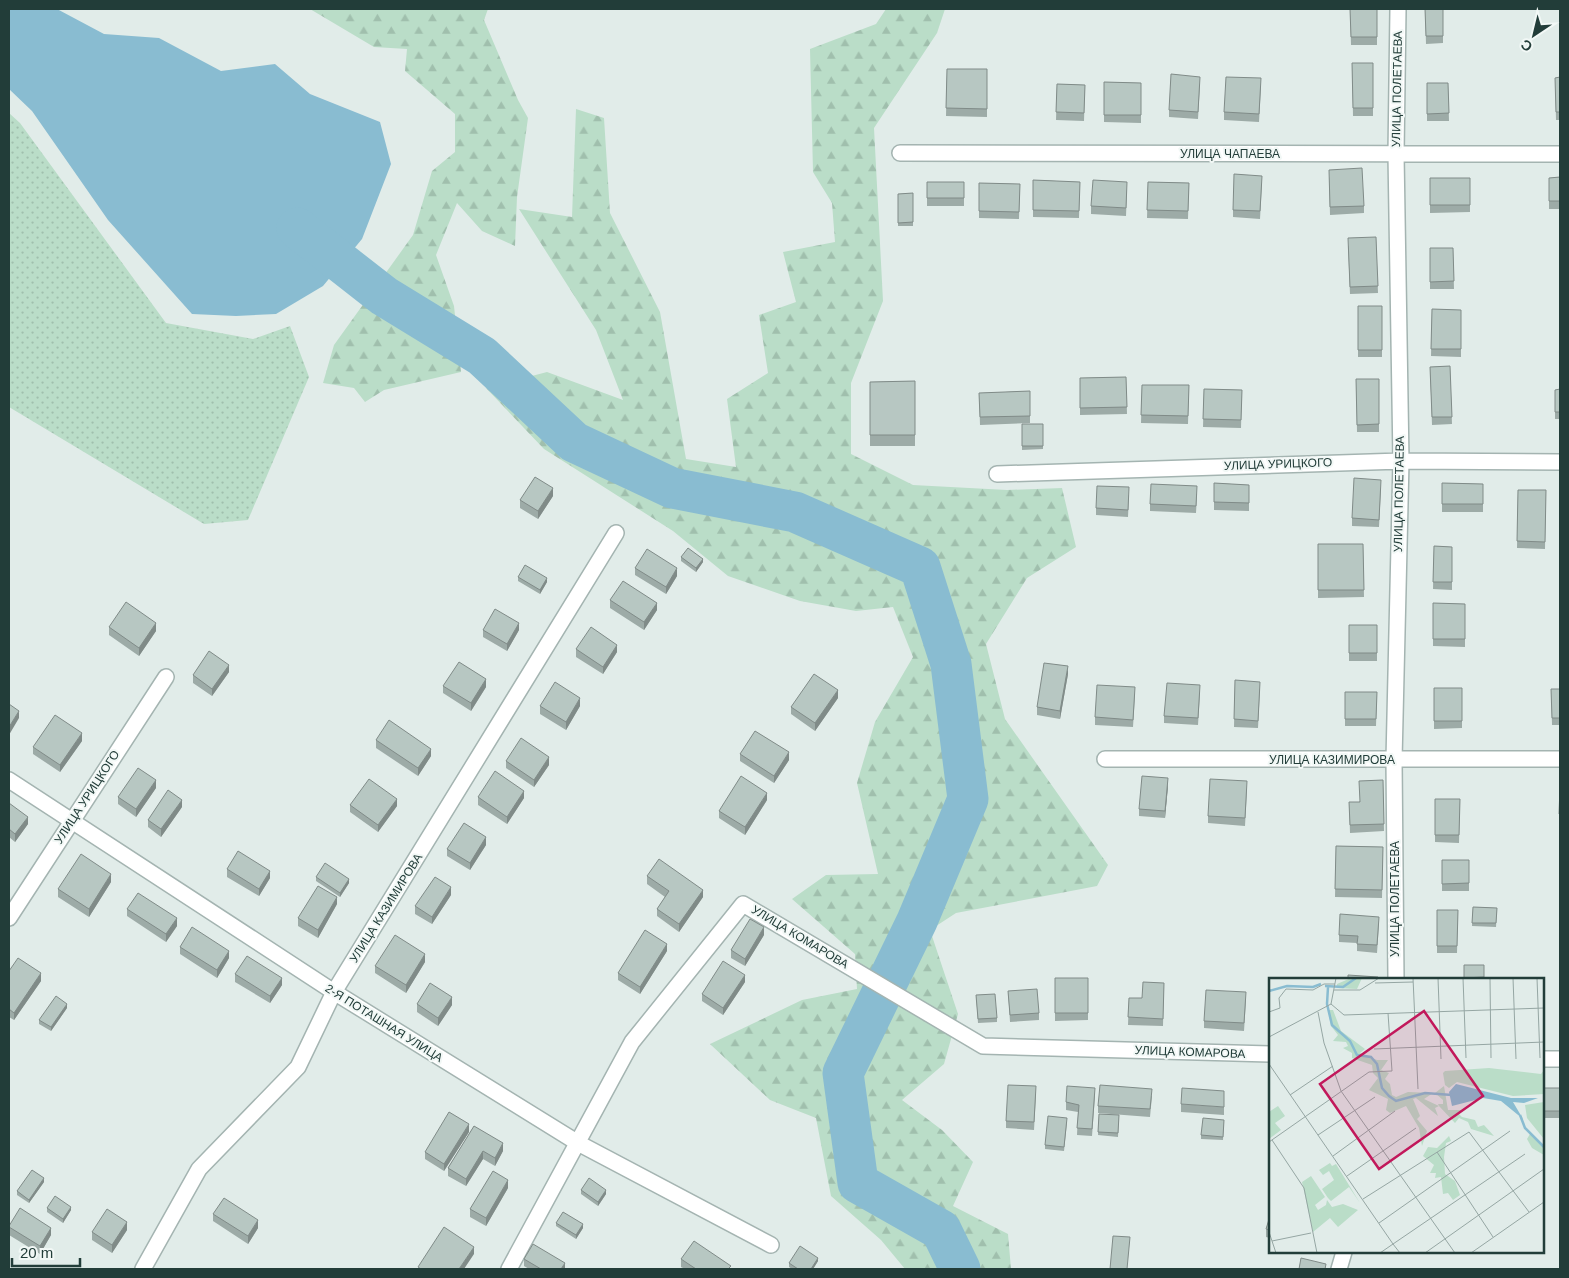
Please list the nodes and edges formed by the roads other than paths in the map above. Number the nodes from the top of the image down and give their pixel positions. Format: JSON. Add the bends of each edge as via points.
{"nodes":[{"id":1,"x":1398,"y":9,"type":"edge"},
{"id":2,"x":900,"y":153,"type":"dead end"},
{"id":3,"x":1396,"y":154,"type":"junction"},
{"id":4,"x":1560,"y":154,"type":"edge"},
{"id":5,"x":1401,"y":460,"type":"junction"},
{"id":6,"x":1560,"y":462,"type":"edge"},
{"id":7,"x":997,"y":474,"type":"dead end"},
{"id":8,"x":616,"y":533,"type":"dead end"},
{"id":9,"x":166,"y":677,"type":"dead end"},
{"id":10,"x":1105,"y":759,"type":"dead end"},
{"id":11,"x":1560,"y":759,"type":"edge"},
{"id":12,"x":1394,"y":760,"type":"junction"},
{"id":13,"x":9,"y":780,"type":"edge"},
{"id":14,"x":71,"y":820,"type":"junction"},
{"id":15,"x":9,"y":918,"type":"edge"},
{"id":16,"x":1396,"y":978,"type":"edge"},
{"id":17,"x":334,"y":992,"type":"junction"},
{"id":18,"x":1269,"y":1054,"type":"edge"},
{"id":19,"x":1544,"y":1059,"type":"edge"},
{"id":20,"x":1560,"y":1059,"type":"edge"},
{"id":21,"x":578,"y":1143,"type":"junction"},
{"id":22,"x":771,"y":1244,"type":"dead end"},
{"id":23,"x":1344,"y":1253,"type":"edge"},
{"id":24,"x":143,"y":1269,"type":"edge"},
{"id":25,"x":509,"y":1269,"type":"edge"},
{"id":26,"x":1339,"y":1269,"type":"edge"}],
"edges":[{"from":1,"to":3,"type":"street","name":"УЛИЦА ПОЛЕТАЕВА"},
{"from":2,"to":3,"type":"street","name":"УЛИЦА ЧАПАЕВА"},
{"from":3,"to":4,"type":"street","name":"УЛИЦА ЧАПАЕВА"},
{"from":3,"to":5,"type":"street","name":"УЛИЦА ПОЛЕТАЕВА"},
{"from":5,"to":6,"type":"street","name":"УЛИЦА УРИЦКОГО"},
{"from":5,"to":7,"type":"street","name":"УЛИЦА УРИЦКОГО"},
{"from":5,"to":12,"type":"street","name":"УЛИЦА ПОЛЕТАЕВА"},
{"from":8,"to":17,"type":"street","name":"УЛИЦА КАЗИМИРОВА"},
{"from":9,"to":14,"type":"street","name":"УЛИЦА УРИЦКОГО"},
{"from":10,"to":12,"type":"street","name":"УЛИЦА КАЗИМИРОВА"},
{"from":11,"to":12,"type":"street","name":"УЛИЦА КАЗИМИРОВА"},
{"from":12,"to":16,"type":"street","name":"УЛИЦА ПОЛЕТАЕВА"},
{"from":13,"to":14,"type":"street","name":"2-Я ПОТАШНАЯ УЛИЦА"},
{"from":14,"to":15,"type":"street","name":"УЛИЦА УРИЦКОГО"},
{"from":14,"to":17,"type":"street","name":"2-Я ПОТАШНАЯ УЛИЦА"},
{"from":17,"to":21,"type":"street","name":"2-Я ПОТАШНАЯ УЛИЦА"},
{"from":17,"to":24,"type":"street","name":"УЛИЦА КАЗИМИРОВА","via":[[298,1067],[199,1169]]},
{"from":18,"to":21,"type":"street","name":"УЛИЦА КОМАРОВА","via":[[983,1046],[743,904],[632,1042]]},
{"from":19,"to":20,"type":"street"},
{"from":21,"to":22,"type":"street","name":"2-Я ПОТАШНАЯ УЛИЦА"},
{"from":21,"to":25,"type":"street","name":"УЛИЦА КОМАРОВА"},
{"from":23,"to":26,"type":"street"}]}
